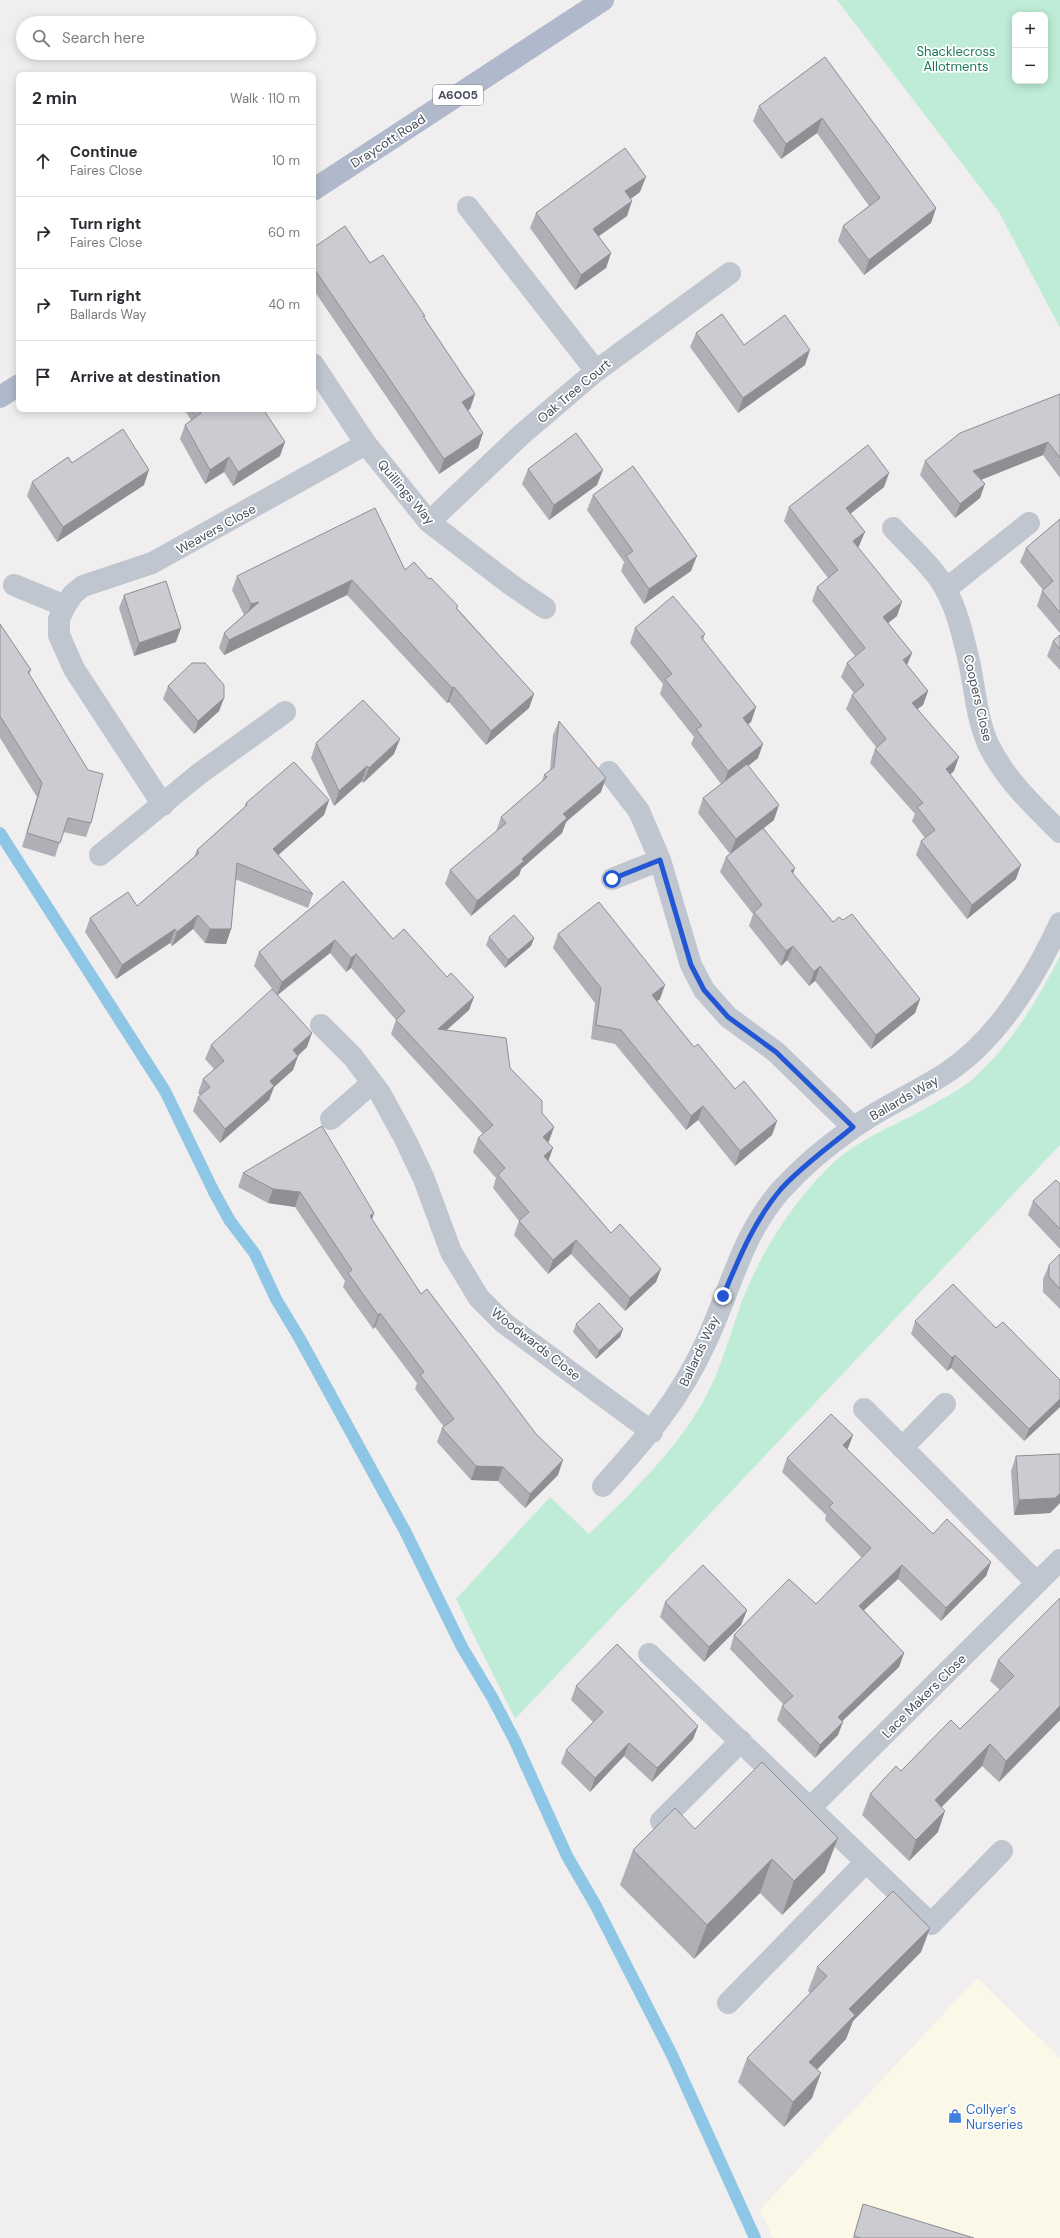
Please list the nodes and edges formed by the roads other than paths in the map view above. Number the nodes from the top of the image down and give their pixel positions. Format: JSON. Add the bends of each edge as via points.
{"nodes":[{"id":1,"x":604,"y":0,"type":"edge"},
{"id":2,"x":316,"y":188,"type":"edge"},
{"id":3,"x":468,"y":207,"type":"dead end"},
{"id":4,"x":730,"y":273,"type":"dead end"},
{"id":5,"x":316,"y":369,"type":"edge"},
{"id":6,"x":596,"y":371,"type":"junction"},
{"id":7,"x":16,"y":387,"type":"edge"},
{"id":8,"x":0,"y":397,"type":"edge"},
{"id":9,"x":366,"y":444,"type":"junction"},
{"id":10,"x":429,"y":522,"type":"junction"},
{"id":11,"x":1029,"y":523,"type":"dead end"},
{"id":12,"x":893,"y":528,"type":"dead end"},
{"id":13,"x":14,"y":585,"type":"dead end"},
{"id":14,"x":946,"y":589,"type":"junction"},
{"id":15,"x":65,"y":606,"type":"junction"},
{"id":16,"x":545,"y":608,"type":"dead end"},
{"id":17,"x":284,"y":712,"type":"dead end"},
{"id":18,"x":609,"y":772,"type":"dead end"},
{"id":19,"x":163,"y":805,"type":"junction"},
{"id":20,"x":1060,"y":832,"type":"edge"},
{"id":21,"x":100,"y":855,"type":"dead end"},
{"id":22,"x":660,"y":860,"type":"junction"},
{"id":23,"x":612,"y":879,"type":"dead end"},
{"id":24,"x":1060,"y":924,"type":"edge"},
{"id":25,"x":321,"y":1026,"type":"dead end"},
{"id":26,"x":372,"y":1083,"type":"junction"},
{"id":27,"x":331,"y":1119,"type":"dead end"},
{"id":28,"x":853,"y":1127,"type":"junction"},
{"id":29,"x":945,"y":1404,"type":"dead end"},
{"id":30,"x":864,"y":1409,"type":"dead end"},
{"id":31,"x":652,"y":1432,"type":"junction"},
{"id":32,"x":902,"y":1448,"type":"junction"},
{"id":33,"x":603,"y":1486,"type":"dead end"},
{"id":34,"x":1060,"y":1560,"type":"edge"},
{"id":35,"x":1037,"y":1583,"type":"junction"},
{"id":36,"x":649,"y":1654,"type":"dead end"},
{"id":37,"x":737,"y":1738,"type":"junction"},
{"id":38,"x":810,"y":1808,"type":"junction"},
{"id":39,"x":661,"y":1822,"type":"edge"},
{"id":40,"x":1002,"y":1851,"type":"dead end"},
{"id":41,"x":874,"y":1868,"type":"junction"},
{"id":42,"x":728,"y":2004,"type":"dead end"}],
"edges":[{"from":1,"to":2,"type":"main road","name":"Draycott Road","number":"A6005"},
{"from":3,"to":6,"type":"street"},
{"from":4,"to":6,"type":"street","name":"Oak Tree Court"},
{"from":5,"to":9,"type":"street","name":"Quillings Way"},
{"from":6,"to":10,"type":"street","name":"Oak Tree Court","via":[[521,435]]},
{"from":7,"to":8,"type":"main road"},
{"from":9,"to":10,"type":"street","name":"Quillings Way"},
{"from":9,"to":15,"type":"street","name":"Weavers Close","via":[[152,563],[83,586],[73,594]]},
{"from":10,"to":16,"type":"street","name":"Quillings Way"},
{"from":11,"to":14,"type":"street"},
{"from":12,"to":14,"type":"street","name":"Coopers Close"},
{"from":13,"to":15,"type":"street"},
{"from":14,"to":20,"type":"street","name":"Coopers Close","via":[[958,617],[977,707],[988,745],[1004,771]]},
{"from":15,"to":19,"type":"street","name":"Weavers Close","via":[[59,619],[59,635],[74,668]]},
{"from":17,"to":19,"type":"street","via":[[199,774]]},
{"from":18,"to":22,"type":"street","via":[[639,811]]},
{"from":19,"to":21,"type":"street"},
{"from":22,"to":23,"type":"street"},
{"from":22,"to":28,"type":"street","via":[[691,965],[704,990],[728,1017],[776,1052]]},
{"from":24,"to":28,"type":"street","name":"Ballards Way","via":[[1045,957],[1018,999],[982,1042],[950,1070]]},
{"from":25,"to":26,"type":"street","name":"Woodwards Close","via":[[353,1057]]},
{"from":26,"to":27,"type":"street"},
{"from":26,"to":31,"type":"street","name":"Woodwards Close","via":[[405,1139],[424,1179],[451,1252],[479,1298],[504,1323]]},
{"from":28,"to":31,"type":"street","name":"Ballards Way","via":[[781,1189],[759,1220],[742,1248],[707,1341],[678,1395]]},
{"from":29,"to":32,"type":"street"},
{"from":30,"to":32,"type":"street"},
{"from":31,"to":33,"type":"street","name":"Ballards Way"},
{"from":32,"to":35,"type":"street"},
{"from":34,"to":35,"type":"street","name":"Lace Makers Close"},
{"from":35,"to":38,"type":"street","name":"Lace Makers Close"},
{"from":36,"to":37,"type":"street"},
{"from":37,"to":38,"type":"street"},
{"from":37,"to":39,"type":"street"},
{"from":38,"to":41,"type":"street"},
{"from":40,"to":41,"type":"street","via":[[931,1924]]},
{"from":41,"to":42,"type":"street"}]}
